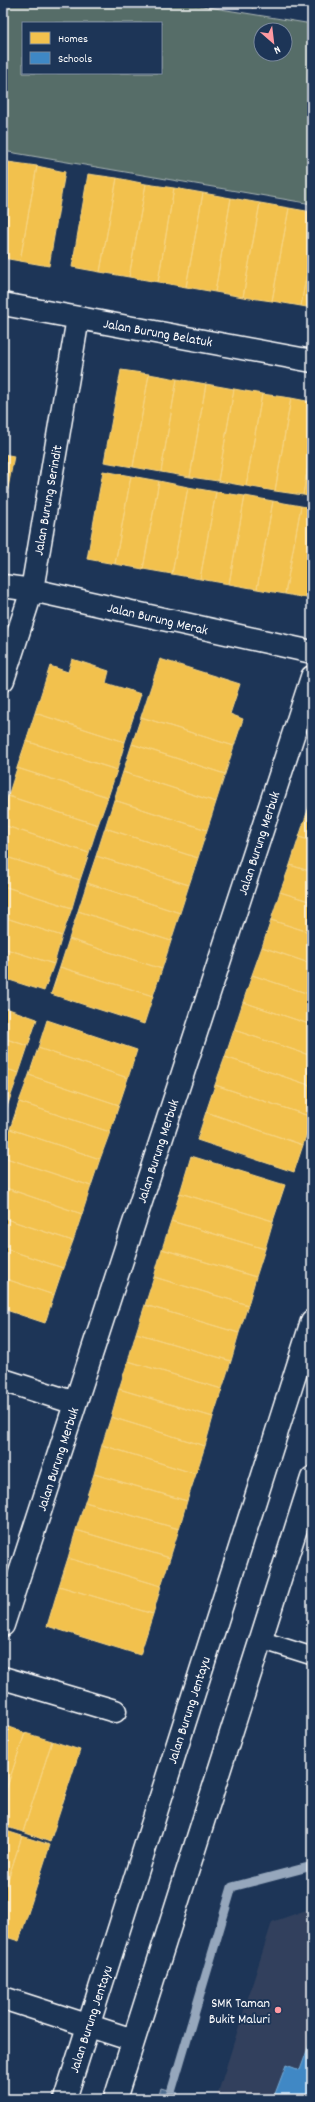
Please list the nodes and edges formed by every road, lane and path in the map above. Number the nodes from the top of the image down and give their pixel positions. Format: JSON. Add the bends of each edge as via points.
{"nodes":[{"id":1,"x":3,"y":304,"type":"edge"},
{"id":2,"x":78,"y":318,"type":"junction"},
{"id":3,"x":312,"y":361,"type":"edge"},
{"id":4,"x":3,"y":586,"type":"edge"},
{"id":5,"x":32,"y":590,"type":"junction"},
{"id":6,"x":312,"y":652,"type":"edge"},
{"id":7,"x":312,"y":677,"type":"edge"},
{"id":8,"x":3,"y":680,"type":"edge"},
{"id":9,"x":312,"y":1321,"type":"edge"},
{"id":10,"x":3,"y":1380,"type":"edge"},
{"id":11,"x":75,"y":1403,"type":"junction"},
{"id":12,"x":312,"y":1478,"type":"edge"},
{"id":13,"x":3,"y":1625,"type":"edge"},
{"id":14,"x":260,"y":1640,"type":"junction"},
{"id":15,"x":312,"y":1656,"type":"edge"},
{"id":16,"x":3,"y":1678,"type":"edge"},
{"id":17,"x":115,"y":1710,"type":"dead end"},
{"id":18,"x":3,"y":1998,"type":"edge"},
{"id":19,"x":88,"y":2026,"type":"junction"},
{"id":20,"x":133,"y":2040,"type":"junction"},
{"id":21,"x":65,"y":2099,"type":"edge"},
{"id":22,"x":115,"y":2099,"type":"edge"}],
"edges":[{"from":1,"to":2,"type":"street","name":"Jalan Burung Belatuk"},
{"from":2,"to":3,"type":"street","name":"Jalan Burung Belatuk"},
{"from":2,"to":5,"type":"street","name":"Jalan Burung Serindit"},
{"from":4,"to":5,"type":"street","name":"Jalan Burung Merak"},
{"from":5,"to":6,"type":"street","name":"Jalan Burung Merak"},
{"from":5,"to":8,"type":"street","name":"Jalan Burung Serindit"},
{"from":7,"to":11,"type":"street","name":"Jalan Burung Merbuk"},
{"from":9,"to":19,"type":"street","name":"Jalan Burung Jentayu"},
{"from":10,"to":11,"type":"street"},
{"from":11,"to":13,"type":"street","name":"Jalan Burung Merbuk"},
{"from":12,"to":14,"type":"street"},
{"from":14,"to":15,"type":"lane"},
{"from":14,"to":20,"type":"street"},
{"from":16,"to":17,"type":"street"},
{"from":18,"to":19,"type":"street"},
{"from":19,"to":20,"type":"street"},
{"from":19,"to":21,"type":"street","name":"Jalan Burung Jentayu"},
{"from":20,"to":22,"type":"street"}]}
